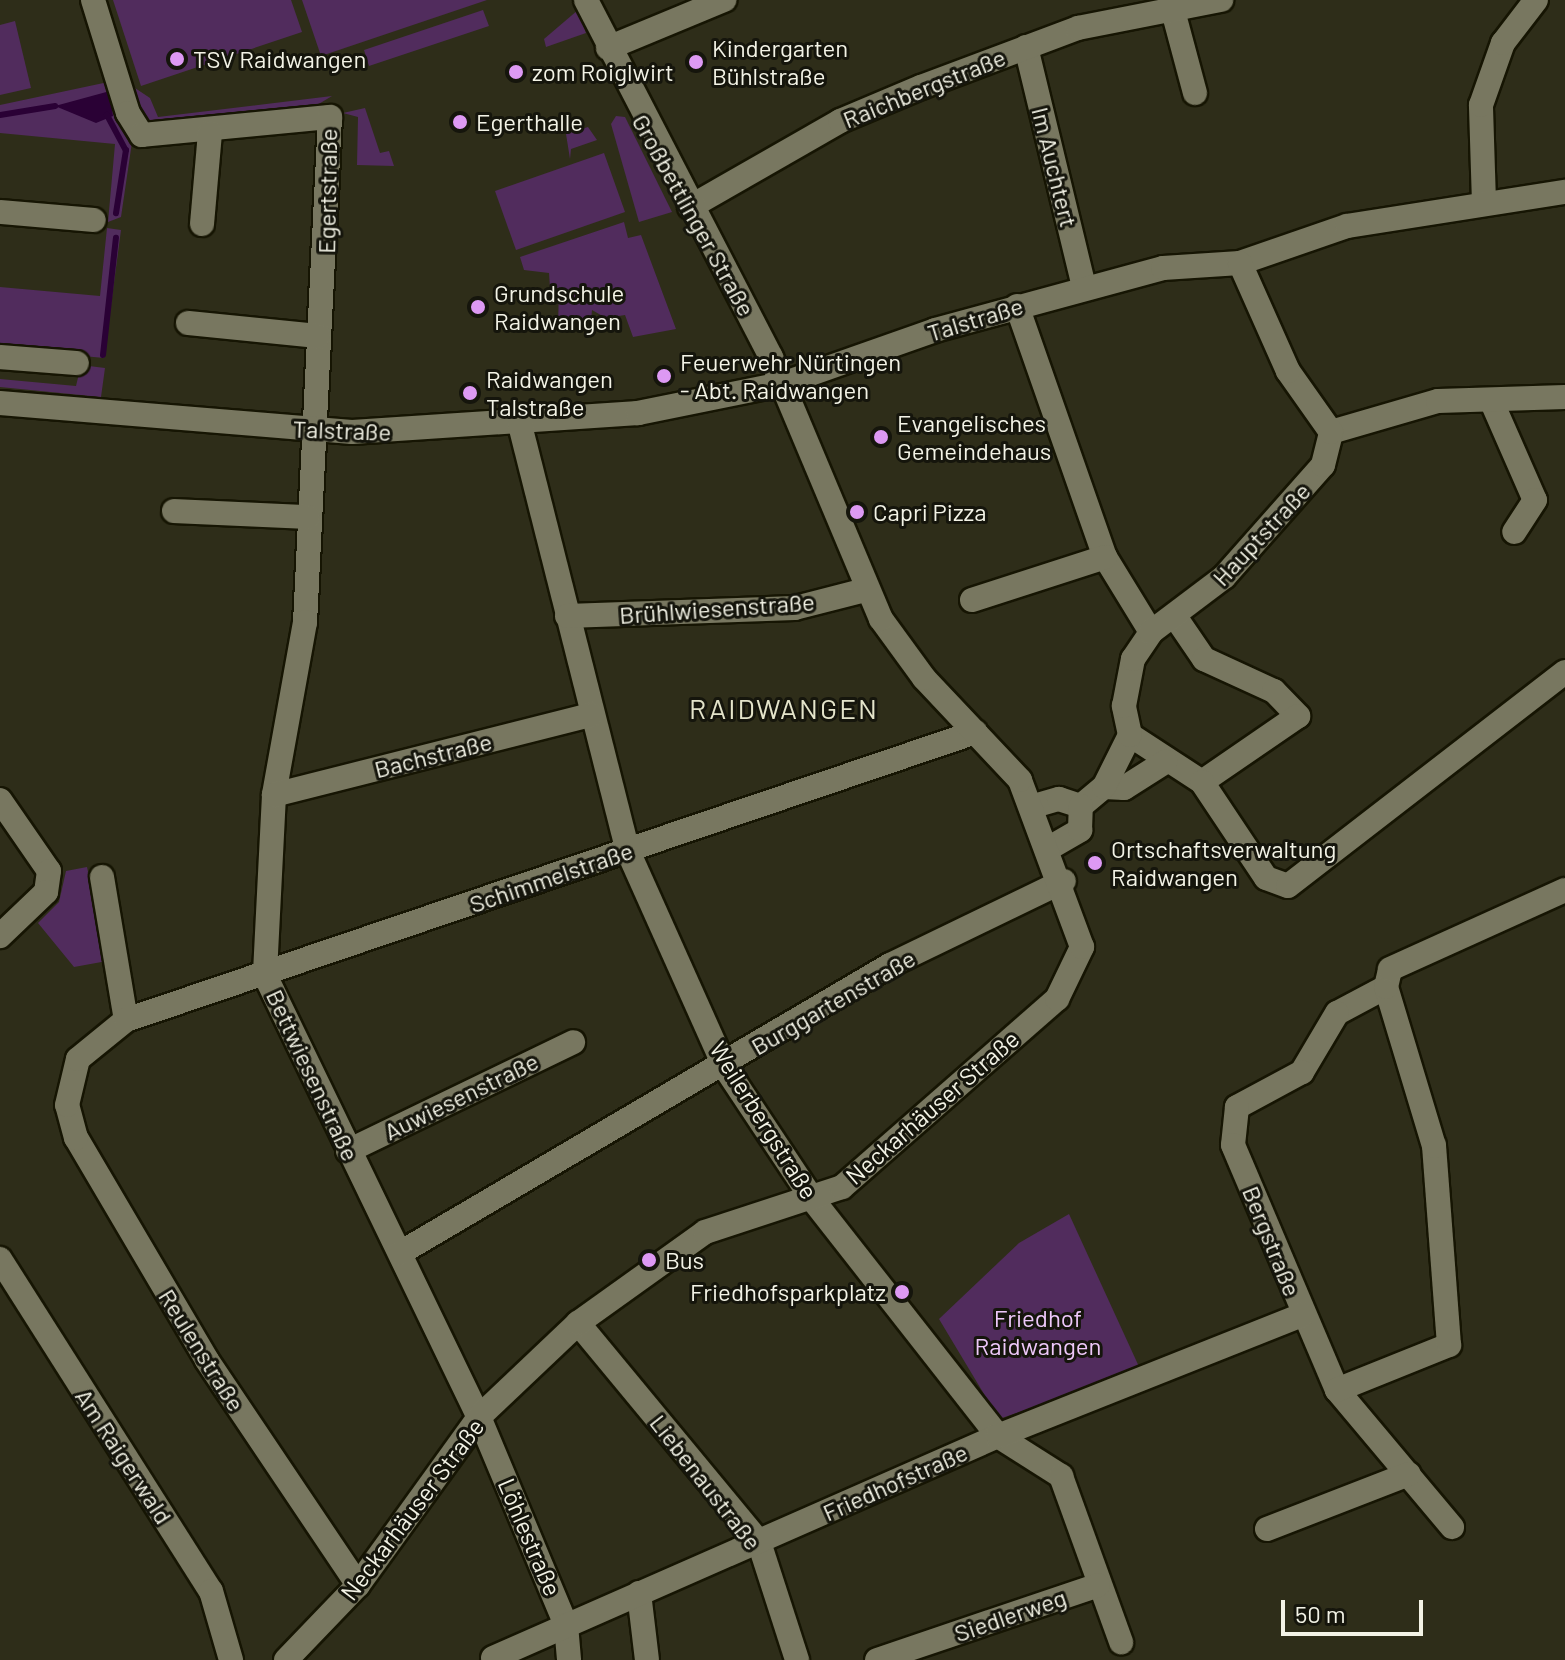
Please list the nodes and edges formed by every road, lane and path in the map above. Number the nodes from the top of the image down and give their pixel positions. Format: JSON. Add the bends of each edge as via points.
{"nodes":[{"id":1,"x":93,"y":0,"type":"edge"},
{"id":2,"x":586,"y":0,"type":"edge"},
{"id":3,"x":724,"y":0,"type":"edge"},
{"id":4,"x":1221,"y":0,"type":"edge"},
{"id":5,"x":1536,"y":0,"type":"edge"},
{"id":6,"x":1172,"y":7,"type":"junction"},
{"id":7,"x":1026,"y":47,"type":"junction"},
{"id":8,"x":608,"y":48,"type":"junction"},
{"id":9,"x":1195,"y":93,"type":"dead end"},
{"id":10,"x":210,"y":133,"type":"junction"},
{"id":11,"x":1565,"y":192,"type":"edge"},
{"id":12,"x":1484,"y":203,"type":"junction"},
{"id":13,"x":690,"y":207,"type":"junction"},
{"id":14,"x":0,"y":212,"type":"edge"},
{"id":15,"x":94,"y":220,"type":"dead end"},
{"id":16,"x":202,"y":224,"type":"dead end"},
{"id":17,"x":1240,"y":263,"type":"junction"},
{"id":18,"x":1084,"y":287,"type":"junction"},
{"id":19,"x":1017,"y":306,"type":"junction"},
{"id":20,"x":188,"y":323,"type":"dead end"},
{"id":21,"x":318,"y":336,"type":"junction"},
{"id":22,"x":0,"y":357,"type":"edge"},
{"id":23,"x":77,"y":363,"type":"dead end"},
{"id":24,"x":782,"y":384,"type":"junction"},
{"id":25,"x":1565,"y":397,"type":"edge"},
{"id":26,"x":1491,"y":400,"type":"junction"},
{"id":27,"x":0,"y":403,"type":"edge"},
{"id":28,"x":520,"y":425,"type":"junction"},
{"id":29,"x":310,"y":431,"type":"junction"},
{"id":30,"x":1331,"y":432,"type":"junction"},
{"id":31,"x":174,"y":511,"type":"dead end"},
{"id":32,"x":308,"y":517,"type":"junction"},
{"id":33,"x":1514,"y":532,"type":"dead end"},
{"id":34,"x":1105,"y":557,"type":"junction"},
{"id":35,"x":865,"y":590,"type":"junction"},
{"id":36,"x":972,"y":600,"type":"dead end"},
{"id":37,"x":567,"y":616,"type":"junction"},
{"id":38,"x":1176,"y":618,"type":"junction"},
{"id":39,"x":1151,"y":632,"type":"junction"},
{"id":40,"x":1565,"y":672,"type":"edge"},
{"id":41,"x":591,"y":715,"type":"junction"},
{"id":42,"x":976,"y":732,"type":"junction"},
{"id":43,"x":1130,"y":735,"type":"junction"},
{"id":44,"x":1165,"y":762,"type":"junction"},
{"id":45,"x":1202,"y":782,"type":"junction"},
{"id":46,"x":1104,"y":787,"type":"junction"},
{"id":47,"x":274,"y":795,"type":"junction"},
{"id":48,"x":0,"y":800,"type":"edge"},
{"id":49,"x":1034,"y":806,"type":"junction"},
{"id":50,"x":1081,"y":806,"type":"junction"},
{"id":51,"x":1051,"y":847,"type":"junction"},
{"id":52,"x":628,"y":851,"type":"junction"},
{"id":53,"x":102,"y":877,"type":"dead end"},
{"id":54,"x":1064,"y":881,"type":"junction"},
{"id":55,"x":1565,"y":890,"type":"edge"},
{"id":56,"x":0,"y":936,"type":"edge"},
{"id":57,"x":265,"y":975,"type":"junction"},
{"id":58,"x":1386,"y":987,"type":"junction"},
{"id":59,"x":126,"y":1020,"type":"junction"},
{"id":60,"x":573,"y":1042,"type":"dead end"},
{"id":61,"x":724,"y":1066,"type":"junction"},
{"id":62,"x":67,"y":1105,"type":"joint"},
{"id":63,"x":348,"y":1151,"type":"junction"},
{"id":64,"x":813,"y":1200,"type":"junction"},
{"id":65,"x":400,"y":1253,"type":"junction"},
{"id":66,"x":0,"y":1259,"type":"edge"},
{"id":67,"x":1302,"y":1315,"type":"junction"},
{"id":68,"x":578,"y":1323,"type":"junction"},
{"id":69,"x":1337,"y":1390,"type":"junction"},
{"id":70,"x":479,"y":1417,"type":"junction"},
{"id":71,"x":998,"y":1436,"type":"junction"},
{"id":72,"x":1409,"y":1474,"type":"junction"},
{"id":73,"x":1452,"y":1527,"type":"dead end"},
{"id":74,"x":1267,"y":1529,"type":"dead end"},
{"id":75,"x":759,"y":1542,"type":"junction"},
{"id":76,"x":358,"y":1585,"type":"junction"},
{"id":77,"x":1098,"y":1585,"type":"junction"},
{"id":78,"x":639,"y":1593,"type":"junction"},
{"id":79,"x":566,"y":1625,"type":"junction"},
{"id":80,"x":1121,"y":1642,"type":"dead end"},
{"id":81,"x":493,"y":1658,"type":"dead end"},
{"id":82,"x":231,"y":1660,"type":"edge"},
{"id":83,"x":286,"y":1660,"type":"edge"},
{"id":84,"x":569,"y":1660,"type":"edge"},
{"id":85,"x":647,"y":1660,"type":"edge"},
{"id":86,"x":797,"y":1660,"type":"edge"},
{"id":87,"x":877,"y":1660,"type":"edge"}],
"edges":[{"from":1,"to":10,"type":"street","name":"Egertstraße","via":[[134,127],[153,138]]},
{"from":2,"to":8,"type":"street","name":"Großbettlinger Straße"},
{"from":3,"to":8,"type":"street"},
{"from":4,"to":6,"type":"street","name":"Raichbergstraße"},
{"from":5,"to":12,"type":"street","via":[[1503,43],[1481,105]]},
{"from":6,"to":7,"type":"street","name":"Raichbergstraße"},
{"from":6,"to":9,"type":"street"},
{"from":7,"to":13,"type":"street","name":"Raichbergstraße","via":[[840,121]]},
{"from":7,"to":18,"type":"street","name":"Im Auchtert"},
{"from":8,"to":13,"type":"street","name":"Großbettlinger Straße"},
{"from":10,"to":16,"type":"street"},
{"from":10,"to":21,"type":"street","name":"Egertstraße","via":[[330,117]]},
{"from":11,"to":12,"type":"street","name":"Talstraße"},
{"from":12,"to":17,"type":"street","name":"Talstraße","via":[[1306,236]]},
{"from":13,"to":24,"type":"street","name":"Großbettlinger Straße"},
{"from":14,"to":15,"type":"street"},
{"from":17,"to":18,"type":"street","name":"Talstraße","via":[[1163,268]]},
{"from":17,"to":30,"type":"street","via":[[1288,371]]},
{"from":18,"to":19,"type":"street","name":"Talstraße"},
{"from":19,"to":24,"type":"street","name":"Talstraße"},
{"from":19,"to":34,"type":"street"},
{"from":20,"to":21,"type":"street"},
{"from":21,"to":29,"type":"street","name":"Egertstraße"},
{"from":22,"to":23,"type":"street"},
{"from":24,"to":28,"type":"street","name":"Talstraße","via":[[638,413]]},
{"from":24,"to":35,"type":"street","name":"Großbettlinger Straße"},
{"from":25,"to":26,"type":"street"},
{"from":26,"to":30,"type":"street","via":[[1438,401]]},
{"from":26,"to":33,"type":"street","via":[[1535,500]]},
{"from":27,"to":29,"type":"street","name":"Talstraße"},
{"from":28,"to":29,"type":"street","name":"Talstraße"},
{"from":28,"to":37,"type":"street","name":"Weilerbergstraße"},
{"from":29,"to":32,"type":"street","name":"Bettwiesenstraße"},
{"from":30,"to":38,"type":"street","name":"Hauptstraße","via":[[1323,465],[1303,494]]},
{"from":31,"to":32,"type":"street"},
{"from":32,"to":47,"type":"street","name":"Bettwiesenstraße","via":[[305,622]]},
{"from":34,"to":36,"type":"street"},
{"from":34,"to":39,"type":"street"},
{"from":35,"to":37,"type":"street","name":"Brühlwiesenstraße","via":[[795,608]]},
{"from":35,"to":42,"type":"street","name":"Großbettlinger Straße","via":[[924,678]]},
{"from":37,"to":41,"type":"street","name":"Weilerbergstraße"},
{"from":38,"to":39,"type":"street","name":"Hauptstraße"},
{"from":38,"to":45,"type":"street","via":[[1204,659],[1274,691],[1298,716]]},
{"from":39,"to":43,"type":"street","name":"Hauptstraße","via":[[1128,669]]},
{"from":40,"to":45,"type":"street","via":[[1288,886],[1266,878]]},
{"from":41,"to":47,"type":"street","name":"Bachstraße"},
{"from":41,"to":52,"type":"street","name":"Weilerbergstraße"},
{"from":42,"to":49,"type":"street","name":"Großbettlinger Straße"},
{"from":42,"to":52,"type":"street","name":"Schimmelstraße"},
{"from":43,"to":44,"type":"street"},
{"from":43,"to":46,"type":"street","name":"Hauptstraße"},
{"from":44,"to":45,"type":"street"},
{"from":44,"to":46,"type":"street","name":"Hauptstraße","via":[[1124,788]]},
{"from":46,"to":50,"type":"street","name":"Hauptstraße"},
{"from":47,"to":57,"type":"street","name":"Bettwiesenstraße"},
{"from":48,"to":56,"type":"street","via":[[49,871],[46,892]]},
{"from":49,"to":50,"type":"street","via":[[1059,799]]},
{"from":49,"to":51,"type":"street","name":"Großbettlinger Straße"},
{"from":50,"to":51,"type":"street","name":"Hauptstraße","via":[[1080,830]]},
{"from":51,"to":54,"type":"street","name":"Großbettlinger Straße"},
{"from":52,"to":57,"type":"street","name":"Schimmelstraße"},
{"from":52,"to":61,"type":"street","name":"Weilerbergstraße"},
{"from":53,"to":59,"type":"street"},
{"from":54,"to":61,"type":"street","name":"Burggartenstraße","via":[[890,965]]},
{"from":54,"to":64,"type":"street","name":"Neckarhäuser Straße","via":[[1082,947],[1072,980],[867,1168]]},
{"from":55,"to":58,"type":"street","via":[[1403,957],[1390,969]]},
{"from":57,"to":59,"type":"street","name":"Schimmelstraße"},
{"from":57,"to":63,"type":"street","name":"Bettwiesenstraße"},
{"from":58,"to":67,"type":"street","name":"Bergstraße","via":[[1337,1013],[1302,1072],[1237,1107],[1233,1145]]},
{"from":58,"to":69,"type":"street","via":[[1434,1146],[1449,1345]]},
{"from":59,"to":62,"type":"street","name":"Schimmelstraße","via":[[78,1059]]},
{"from":60,"to":63,"type":"street","name":"Auwiesenstraße"},
{"from":61,"to":64,"type":"street","name":"Weilerbergstraße"},
{"from":61,"to":65,"type":"street","name":"Burggartenstraße"},
{"from":62,"to":76,"type":"street","name":"Reulenstraße","via":[[76,1138],[207,1360]]},
{"from":63,"to":65,"type":"street","name":"Bettwiesenstraße"},
{"from":64,"to":68,"type":"street","name":"Neckarhäuser Straße","via":[[705,1232]]},
{"from":64,"to":71,"type":"street","name":"Weilerbergstraße"},
{"from":65,"to":70,"type":"street","name":"Bettwiesenstraße"},
{"from":66,"to":82,"type":"street","name":"Am Raigerwald","via":[[211,1591]]},
{"from":67,"to":69,"type":"street","name":"Bergstraße"},
{"from":67,"to":71,"type":"street","name":"Friedhofstraße"},
{"from":68,"to":70,"type":"street","name":"Neckarhäuser Straße"},
{"from":68,"to":75,"type":"street","name":"Liebenaustraße"},
{"from":69,"to":72,"type":"street","name":"Bergstraße"},
{"from":70,"to":76,"type":"street","name":"Neckarhäuser Straße"},
{"from":70,"to":79,"type":"street","name":"Löhlestraße"},
{"from":71,"to":75,"type":"street","name":"Friedhofstraße"},
{"from":71,"to":77,"type":"street","name":"Weilerbergstraße","via":[[1061,1476]]},
{"from":72,"to":73,"type":"street","name":"Bergstraße"},
{"from":72,"to":74,"type":"street"},
{"from":75,"to":78,"type":"street","name":"Friedhofstraße"},
{"from":75,"to":86,"type":"street","name":"Liebenaustraße"},
{"from":76,"to":83,"type":"street","name":"Neckarhäuser Straße"},
{"from":77,"to":80,"type":"street","name":"Weilerbergstraße"},
{"from":77,"to":87,"type":"street","name":"Siedlerweg"},
{"from":78,"to":79,"type":"street","name":"Friedhofstraße"},
{"from":78,"to":85,"type":"street"},
{"from":79,"to":81,"type":"street","name":"Friedhofstraße"},
{"from":79,"to":84,"type":"street","name":"Löhlestraße"}]}
